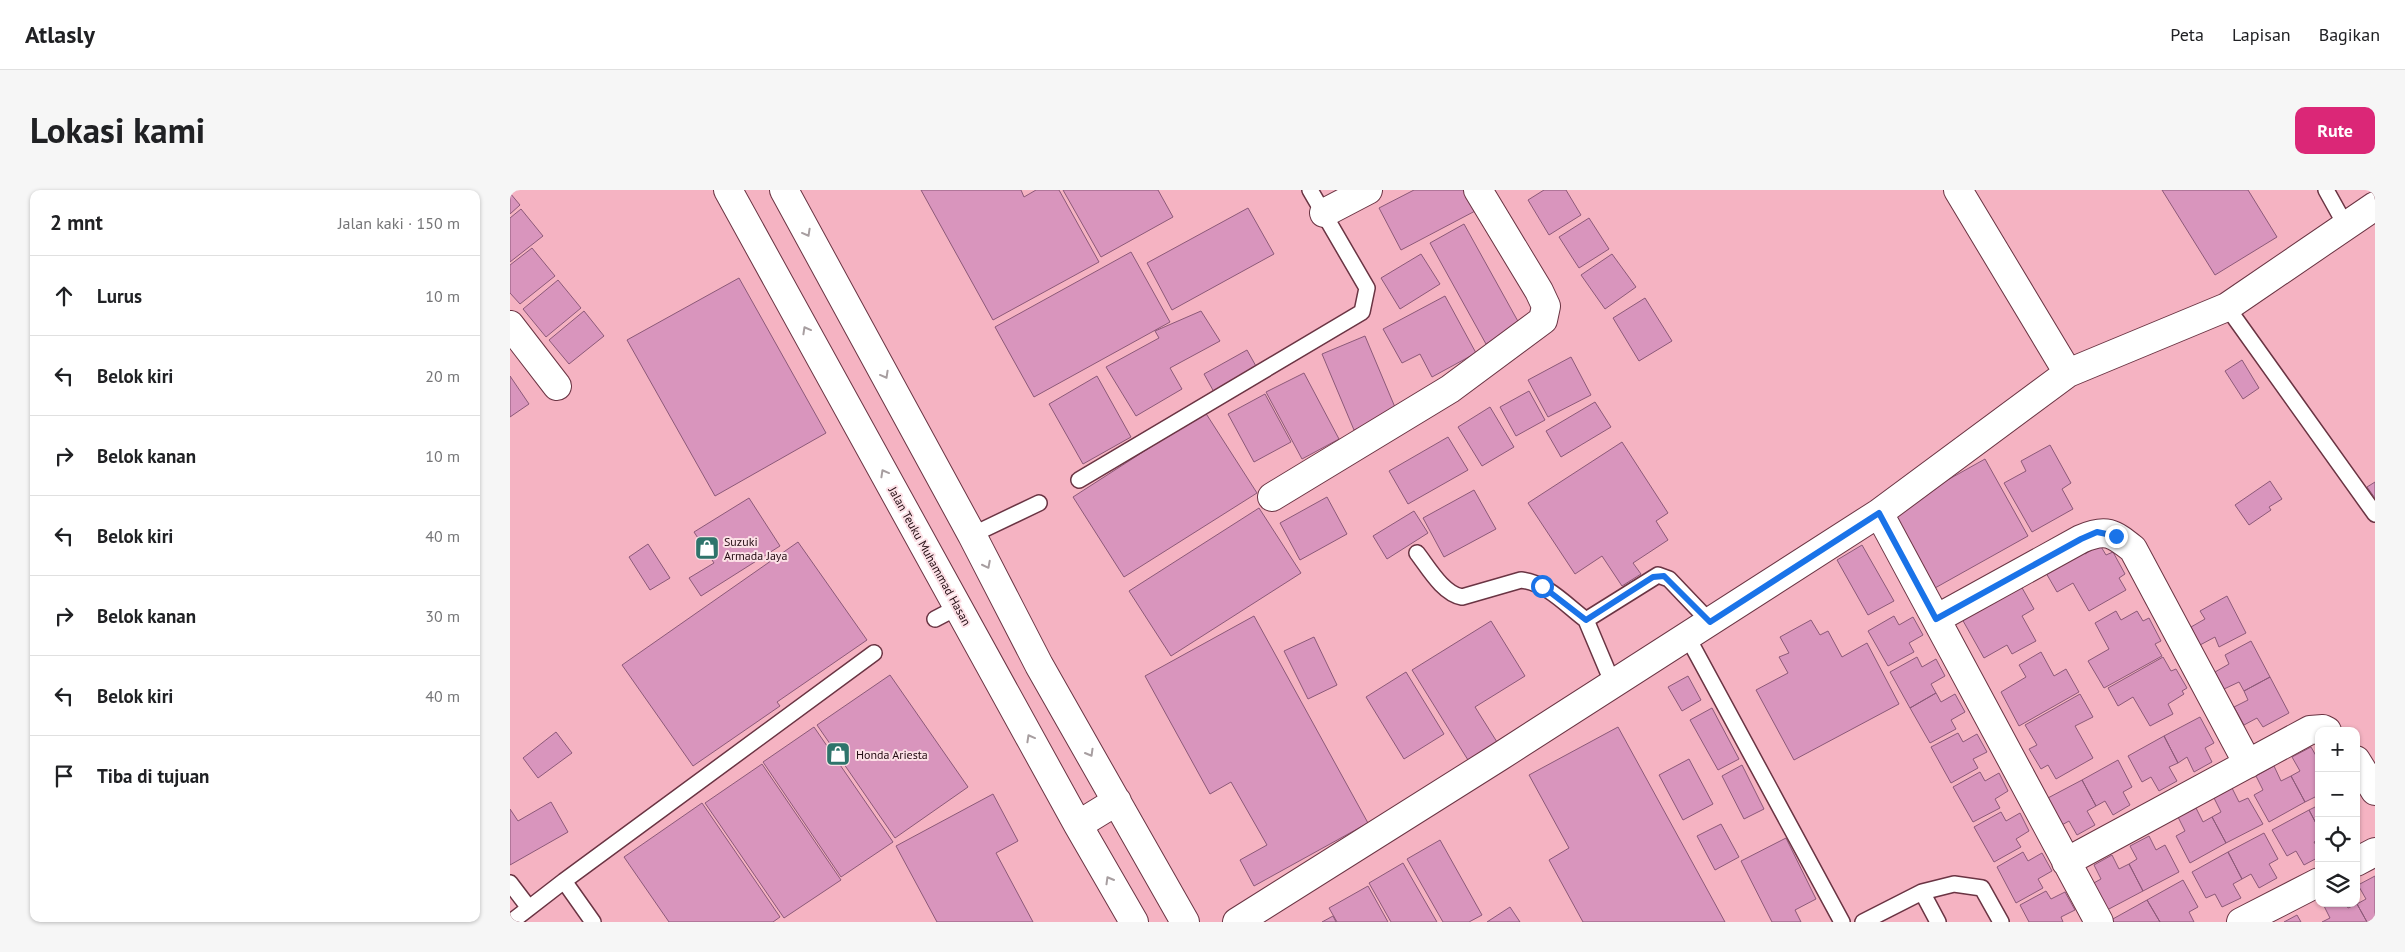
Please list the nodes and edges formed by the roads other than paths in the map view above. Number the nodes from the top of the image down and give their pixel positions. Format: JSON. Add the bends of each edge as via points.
{"nodes":[{"id":1,"x":728,"y":190,"type":"edge"},
{"id":2,"x":784,"y":190,"type":"edge"},
{"id":3,"x":1310,"y":190,"type":"edge"},
{"id":4,"x":1368,"y":190,"type":"edge"},
{"id":5,"x":1478,"y":190,"type":"edge"},
{"id":6,"x":1958,"y":190,"type":"edge"},
{"id":7,"x":2326,"y":190,"type":"edge"},
{"id":8,"x":2375,"y":206,"type":"edge"},
{"id":9,"x":1324,"y":213,"type":"junction"},
{"id":10,"x":2346,"y":226,"type":"junction"},
{"id":11,"x":2227,"y":307,"type":"junction"},
{"id":12,"x":510,"y":325,"type":"edge"},
{"id":13,"x":2068,"y":373,"type":"junction"},
{"id":14,"x":557,"y":386,"type":"dead end"},
{"id":15,"x":1079,"y":480,"type":"dead end"},
{"id":16,"x":1272,"y":497,"type":"dead end"},
{"id":17,"x":1039,"y":503,"type":"dead end"},
{"id":18,"x":1879,"y":513,"type":"junction"},
{"id":19,"x":2375,"y":514,"type":"edge"},
{"id":20,"x":972,"y":535,"type":"junction"},
{"id":21,"x":1417,"y":552,"type":"dead end"},
{"id":22,"x":1936,"y":619,"type":"junction"},
{"id":23,"x":1586,"y":620,"type":"junction"},
{"id":24,"x":1710,"y":622,"type":"junction"},
{"id":25,"x":1687,"y":636,"type":"junction"},
{"id":26,"x":874,"y":652,"type":"dead end"},
{"id":27,"x":1613,"y":684,"type":"junction"},
{"id":28,"x":2315,"y":730,"type":"edge"},
{"id":29,"x":2248,"y":764,"type":"junction"},
{"id":30,"x":2360,"y":767,"type":"edge"},
{"id":31,"x":2375,"y":791,"type":"edge"},
{"id":32,"x":1118,"y":801,"type":"junction"},
{"id":33,"x":1078,"y":825,"type":"junction"},
{"id":34,"x":2375,"y":852,"type":"edge"},
{"id":35,"x":2360,"y":860,"type":"edge"},
{"id":36,"x":2066,"y":862,"type":"junction"},
{"id":37,"x":564,"y":881,"type":"junction"},
{"id":38,"x":510,"y":883,"type":"edge"},
{"id":39,"x":2315,"y":884,"type":"edge"},
{"id":40,"x":1922,"y":892,"type":"junction"},
{"id":41,"x":529,"y":908,"type":"junction"},
{"id":42,"x":511,"y":922,"type":"edge"},
{"id":43,"x":593,"y":922,"type":"edge"},
{"id":44,"x":1134,"y":922,"type":"edge"},
{"id":45,"x":1185,"y":922,"type":"edge"},
{"id":46,"x":1237,"y":922,"type":"edge"},
{"id":47,"x":1842,"y":922,"type":"edge"},
{"id":48,"x":1863,"y":922,"type":"edge"},
{"id":49,"x":1938,"y":922,"type":"edge"},
{"id":50,"x":2002,"y":922,"type":"edge"},
{"id":51,"x":2099,"y":922,"type":"edge"},
{"id":52,"x":2241,"y":922,"type":"edge"}],
"edges":[{"from":33,"to":1,"type":"main road","name":"Jalan Teuku Muhammad Hasan","one_way":true,"via":[[947,613]]},
{"from":2,"to":20,"type":"main road","one_way":true},
{"from":3,"to":9,"type":"lane"},
{"from":4,"to":9,"type":"main road"},
{"from":5,"to":16,"type":"main road","via":[[1539,291],[1546,306],[1543,320],[1450,389]]},
{"from":6,"to":13,"type":"main road"},
{"from":7,"to":10,"type":"lane"},
{"from":8,"to":10,"type":"main road"},
{"from":9,"to":15,"type":"lane","via":[[1367,288],[1362,312]]},
{"from":10,"to":11,"type":"main road"},
{"from":11,"to":13,"type":"main road"},
{"from":11,"to":19,"type":"lane"},
{"from":12,"to":14,"type":"main road"},
{"from":13,"to":18,"type":"main road"},
{"from":17,"to":20,"type":"lane"},
{"from":18,"to":22,"type":"main road"},
{"from":18,"to":24,"type":"main road"},
{"from":20,"to":32,"type":"main road","one_way":true,"via":[[1039,665]]},
{"from":21,"to":23,"type":"lane","via":[[1446,589],[1456,596],[1521,580],[1529,581],[1542,586]]},
{"from":22,"to":29,"type":"main road","via":[[2081,539],[2097,532],[2116,536],[2133,549]]},
{"from":22,"to":36,"type":"main road"},
{"from":23,"to":24,"type":"lane","via":[[1658,576],[1669,579]]},
{"from":23,"to":27,"type":"lane"},
{"from":24,"to":25,"type":"main road"},
{"from":25,"to":27,"type":"main road"},
{"from":25,"to":47,"type":"lane"},
{"from":26,"to":37,"type":"lane"},
{"from":27,"to":46,"type":"main road"},
{"from":28,"to":29,"type":"main road"},
{"from":29,"to":36,"type":"main road"},
{"from":30,"to":31,"type":"main road"},
{"from":32,"to":33,"type":"main road"},
{"from":32,"to":45,"type":"main road"},
{"from":44,"to":33,"type":"main road","name":"Jalan Teuku Muhammad Hasan","one_way":true},
{"from":34,"to":35,"type":"main road"},
{"from":36,"to":51,"type":"main road"},
{"from":37,"to":41,"type":"lane"},
{"from":37,"to":43,"type":"lane"},
{"from":38,"to":41,"type":"lane"},
{"from":39,"to":52,"type":"main road"},
{"from":40,"to":48,"type":"lane"},
{"from":40,"to":49,"type":"lane"},
{"from":40,"to":50,"type":"lane","via":[[1954,884],[1982,888]]},
{"from":41,"to":42,"type":"lane"}]}
